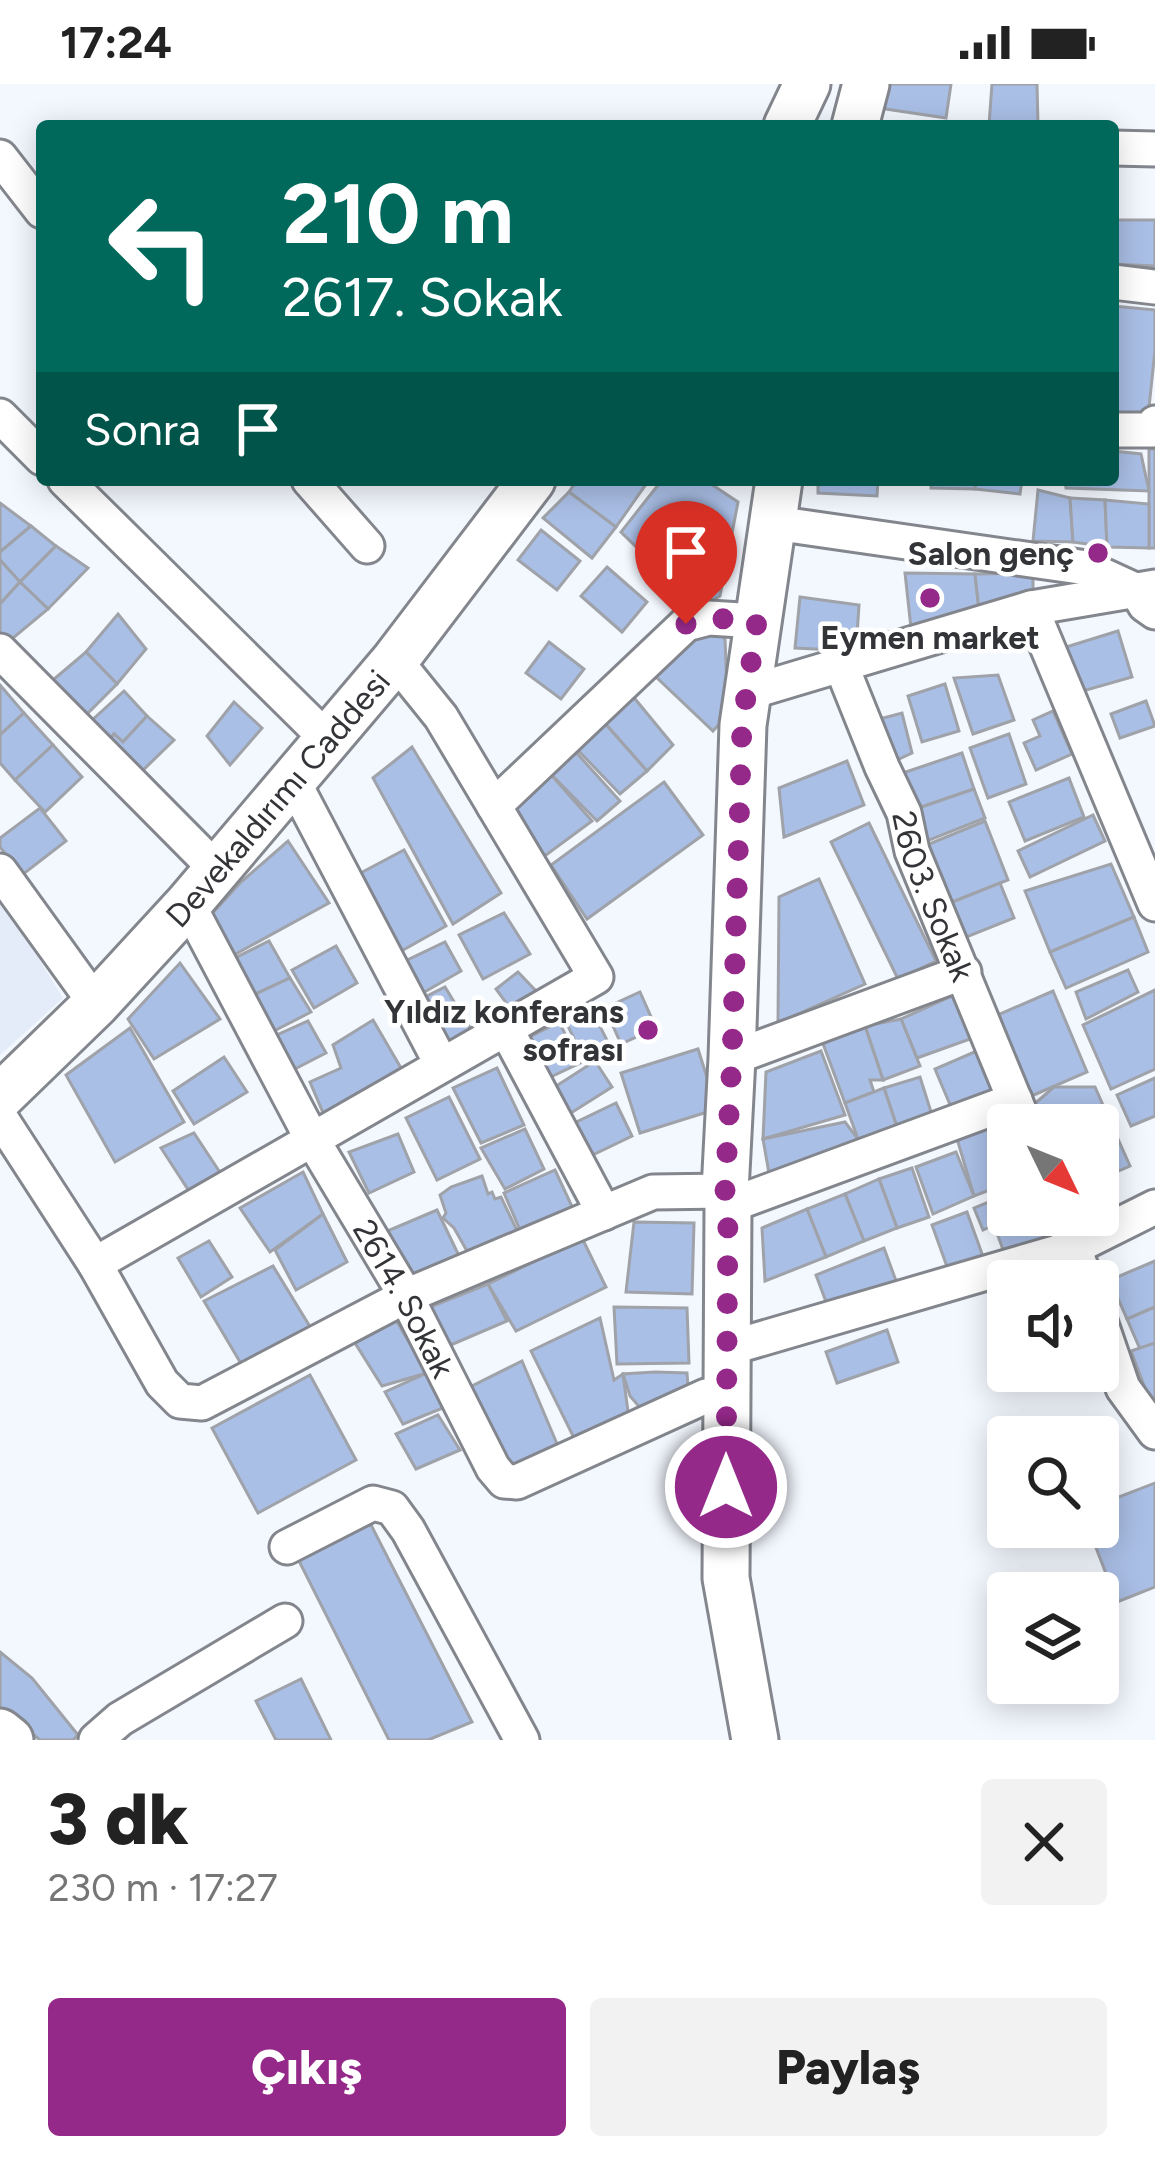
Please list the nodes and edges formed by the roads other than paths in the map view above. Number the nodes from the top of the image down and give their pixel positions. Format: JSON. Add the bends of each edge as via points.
{"nodes":[{"id":1,"x":807,"y":84,"type":"edge"},
{"id":2,"x":790,"y":120,"type":"edge"},
{"id":3,"x":1119,"y":148,"type":"edge"},
{"id":4,"x":1155,"y":149,"type":"edge"},
{"id":5,"x":0,"y":157,"type":"edge"},
{"id":6,"x":36,"y":203,"type":"edge"},
{"id":7,"x":1119,"y":283,"type":"edge"},
{"id":8,"x":1155,"y":287,"type":"edge"},
{"id":9,"x":0,"y":416,"type":"edge"},
{"id":10,"x":1155,"y":423,"type":"edge"},
{"id":11,"x":1119,"y":430,"type":"edge"},
{"id":12,"x":36,"y":452,"type":"edge"},
{"id":13,"x":70,"y":486,"type":"edge"},
{"id":14,"x":314,"y":486,"type":"edge"},
{"id":15,"x":527,"y":486,"type":"edge"},
{"id":16,"x":776,"y":501,"type":"edge"},
{"id":17,"x":367,"y":546,"type":"dead end"},
{"id":18,"x":1149,"y":597,"type":"edge"},
{"id":19,"x":1031,"y":608,"type":"junction"},
{"id":20,"x":757,"y":621,"type":"junction"},
{"id":21,"x":0,"y":651,"type":"edge"},
{"id":22,"x":395,"y":660,"type":"junction"},
{"id":23,"x":841,"y":665,"type":"junction"},
{"id":24,"x":747,"y":693,"type":"junction"},
{"id":25,"x":328,"y":740,"type":"junction"},
{"id":26,"x":293,"y":782,"type":"junction"},
{"id":27,"x":494,"y":806,"type":"junction"},
{"id":28,"x":216,"y":869,"type":"junction"},
{"id":29,"x":0,"y":871,"type":"edge"},
{"id":30,"x":188,"y":904,"type":"junction"},
{"id":31,"x":1155,"y":904,"type":"edge"},
{"id":32,"x":964,"y":972,"type":"junction"},
{"id":33,"x":96,"y":1004,"type":"junction"},
{"id":34,"x":506,"y":1029,"type":"junction"},
{"id":35,"x":732,"y":1058,"type":"junction"},
{"id":36,"x":442,"y":1065,"type":"junction"},
{"id":37,"x":0,"y":1097,"type":"edge"},
{"id":38,"x":1016,"y":1104,"type":"edge"},
{"id":39,"x":0,"y":1117,"type":"edge"},
{"id":40,"x":987,"y":1123,"type":"edge"},
{"id":41,"x":313,"y":1139,"type":"junction"},
{"id":42,"x":726,"y":1199,"type":"junction"},
{"id":43,"x":1155,"y":1208,"type":"edge"},
{"id":44,"x":604,"y":1213,"type":"junction"},
{"id":45,"x":1119,"y":1218,"type":"edge"},
{"id":46,"x":1054,"y":1236,"type":"edge"},
{"id":47,"x":95,"y":1264,"type":"junction"},
{"id":48,"x":406,"y":1296,"type":"junction"},
{"id":49,"x":726,"y":1349,"type":"junction"},
{"id":50,"x":1119,"y":1376,"type":"edge"},
{"id":51,"x":726,"y":1395,"type":"junction"},
{"id":52,"x":1155,"y":1432,"type":"edge"},
{"id":53,"x":287,"y":1547,"type":"dead end"},
{"id":54,"x":285,"y":1621,"type":"dead end"},
{"id":55,"x":0,"y":1732,"type":"edge"},
{"id":56,"x":10,"y":1740,"type":"edge"},
{"id":57,"x":96,"y":1740,"type":"edge"},
{"id":58,"x":522,"y":1740,"type":"edge"},
{"id":59,"x":755,"y":1740,"type":"edge"}],
"edges":[{"from":1,"to":2,"type":"main road"},
{"from":3,"to":4,"type":"street"},
{"from":5,"to":6,"type":"street"},
{"from":7,"to":8,"type":"street"},
{"from":9,"to":12,"type":"street"},
{"from":10,"to":11,"type":"street","via":[[1152,430]]},
{"from":13,"to":25,"type":"street"},
{"from":14,"to":17,"type":"street"},
{"from":15,"to":22,"type":"main road","name":"Devekaldırımı Caddesi"},
{"from":16,"to":18,"type":"street","via":[[1087,568]]},
{"from":16,"to":20,"type":"main road"},
{"from":18,"to":19,"type":"street"},
{"from":19,"to":23,"type":"street"},
{"from":19,"to":31,"type":"street"},
{"from":20,"to":24,"type":"main road"},
{"from":20,"to":27,"type":"street","via":[[686,624]]},
{"from":21,"to":28,"type":"street"},
{"from":22,"to":25,"type":"main road","name":"Devekaldırımı Caddesi"},
{"from":22,"to":27,"type":"street","via":[[441,717]]},
{"from":23,"to":24,"type":"street"},
{"from":23,"to":32,"type":"street","name":"2603. Sokak"},
{"from":24,"to":35,"type":"main road"},
{"from":25,"to":26,"type":"main road","name":"Devekaldırımı Caddesi"},
{"from":26,"to":28,"type":"main road","name":"Devekaldırımı Caddesi"},
{"from":26,"to":36,"type":"street"},
{"from":27,"to":34,"type":"street","via":[[596,977]]},
{"from":28,"to":30,"type":"main road","name":"Devekaldırımı Caddesi"},
{"from":29,"to":33,"type":"street"},
{"from":30,"to":33,"type":"main road","name":"Devekaldırımı Caddesi"},
{"from":30,"to":41,"type":"street","name":"2614. Sokak"},
{"from":32,"to":35,"type":"street"},
{"from":32,"to":38,"type":"street","name":"2603. Sokak"},
{"from":33,"to":37,"type":"main road","name":"Devekaldırımı Caddesi"},
{"from":34,"to":36,"type":"street"},
{"from":34,"to":44,"type":"street"},
{"from":35,"to":42,"type":"main road"},
{"from":36,"to":41,"type":"street"},
{"from":39,"to":47,"type":"street"},
{"from":40,"to":42,"type":"street"},
{"from":41,"to":47,"type":"street"},
{"from":41,"to":48,"type":"street","name":"2614. Sokak"},
{"from":42,"to":44,"type":"street","via":[[652,1192]]},
{"from":42,"to":49,"type":"main road"},
{"from":43,"to":45,"type":"street"},
{"from":44,"to":48,"type":"street"},
{"from":46,"to":49,"type":"street"},
{"from":47,"to":48,"type":"street","via":[[162,1384],[180,1401],[202,1402]]},
{"from":48,"to":51,"type":"street","name":"2614. Sokak","via":[[504,1481],[706,1396]]},
{"from":49,"to":51,"type":"main road"},
{"from":50,"to":52,"type":"street"},
{"from":51,"to":59,"type":"main road","via":[[726,1578]]},
{"from":53,"to":58,"type":"street","via":[[373,1503],[392,1508]]},
{"from":54,"to":57,"type":"street"},
{"from":55,"to":56,"type":"main road"}]}
